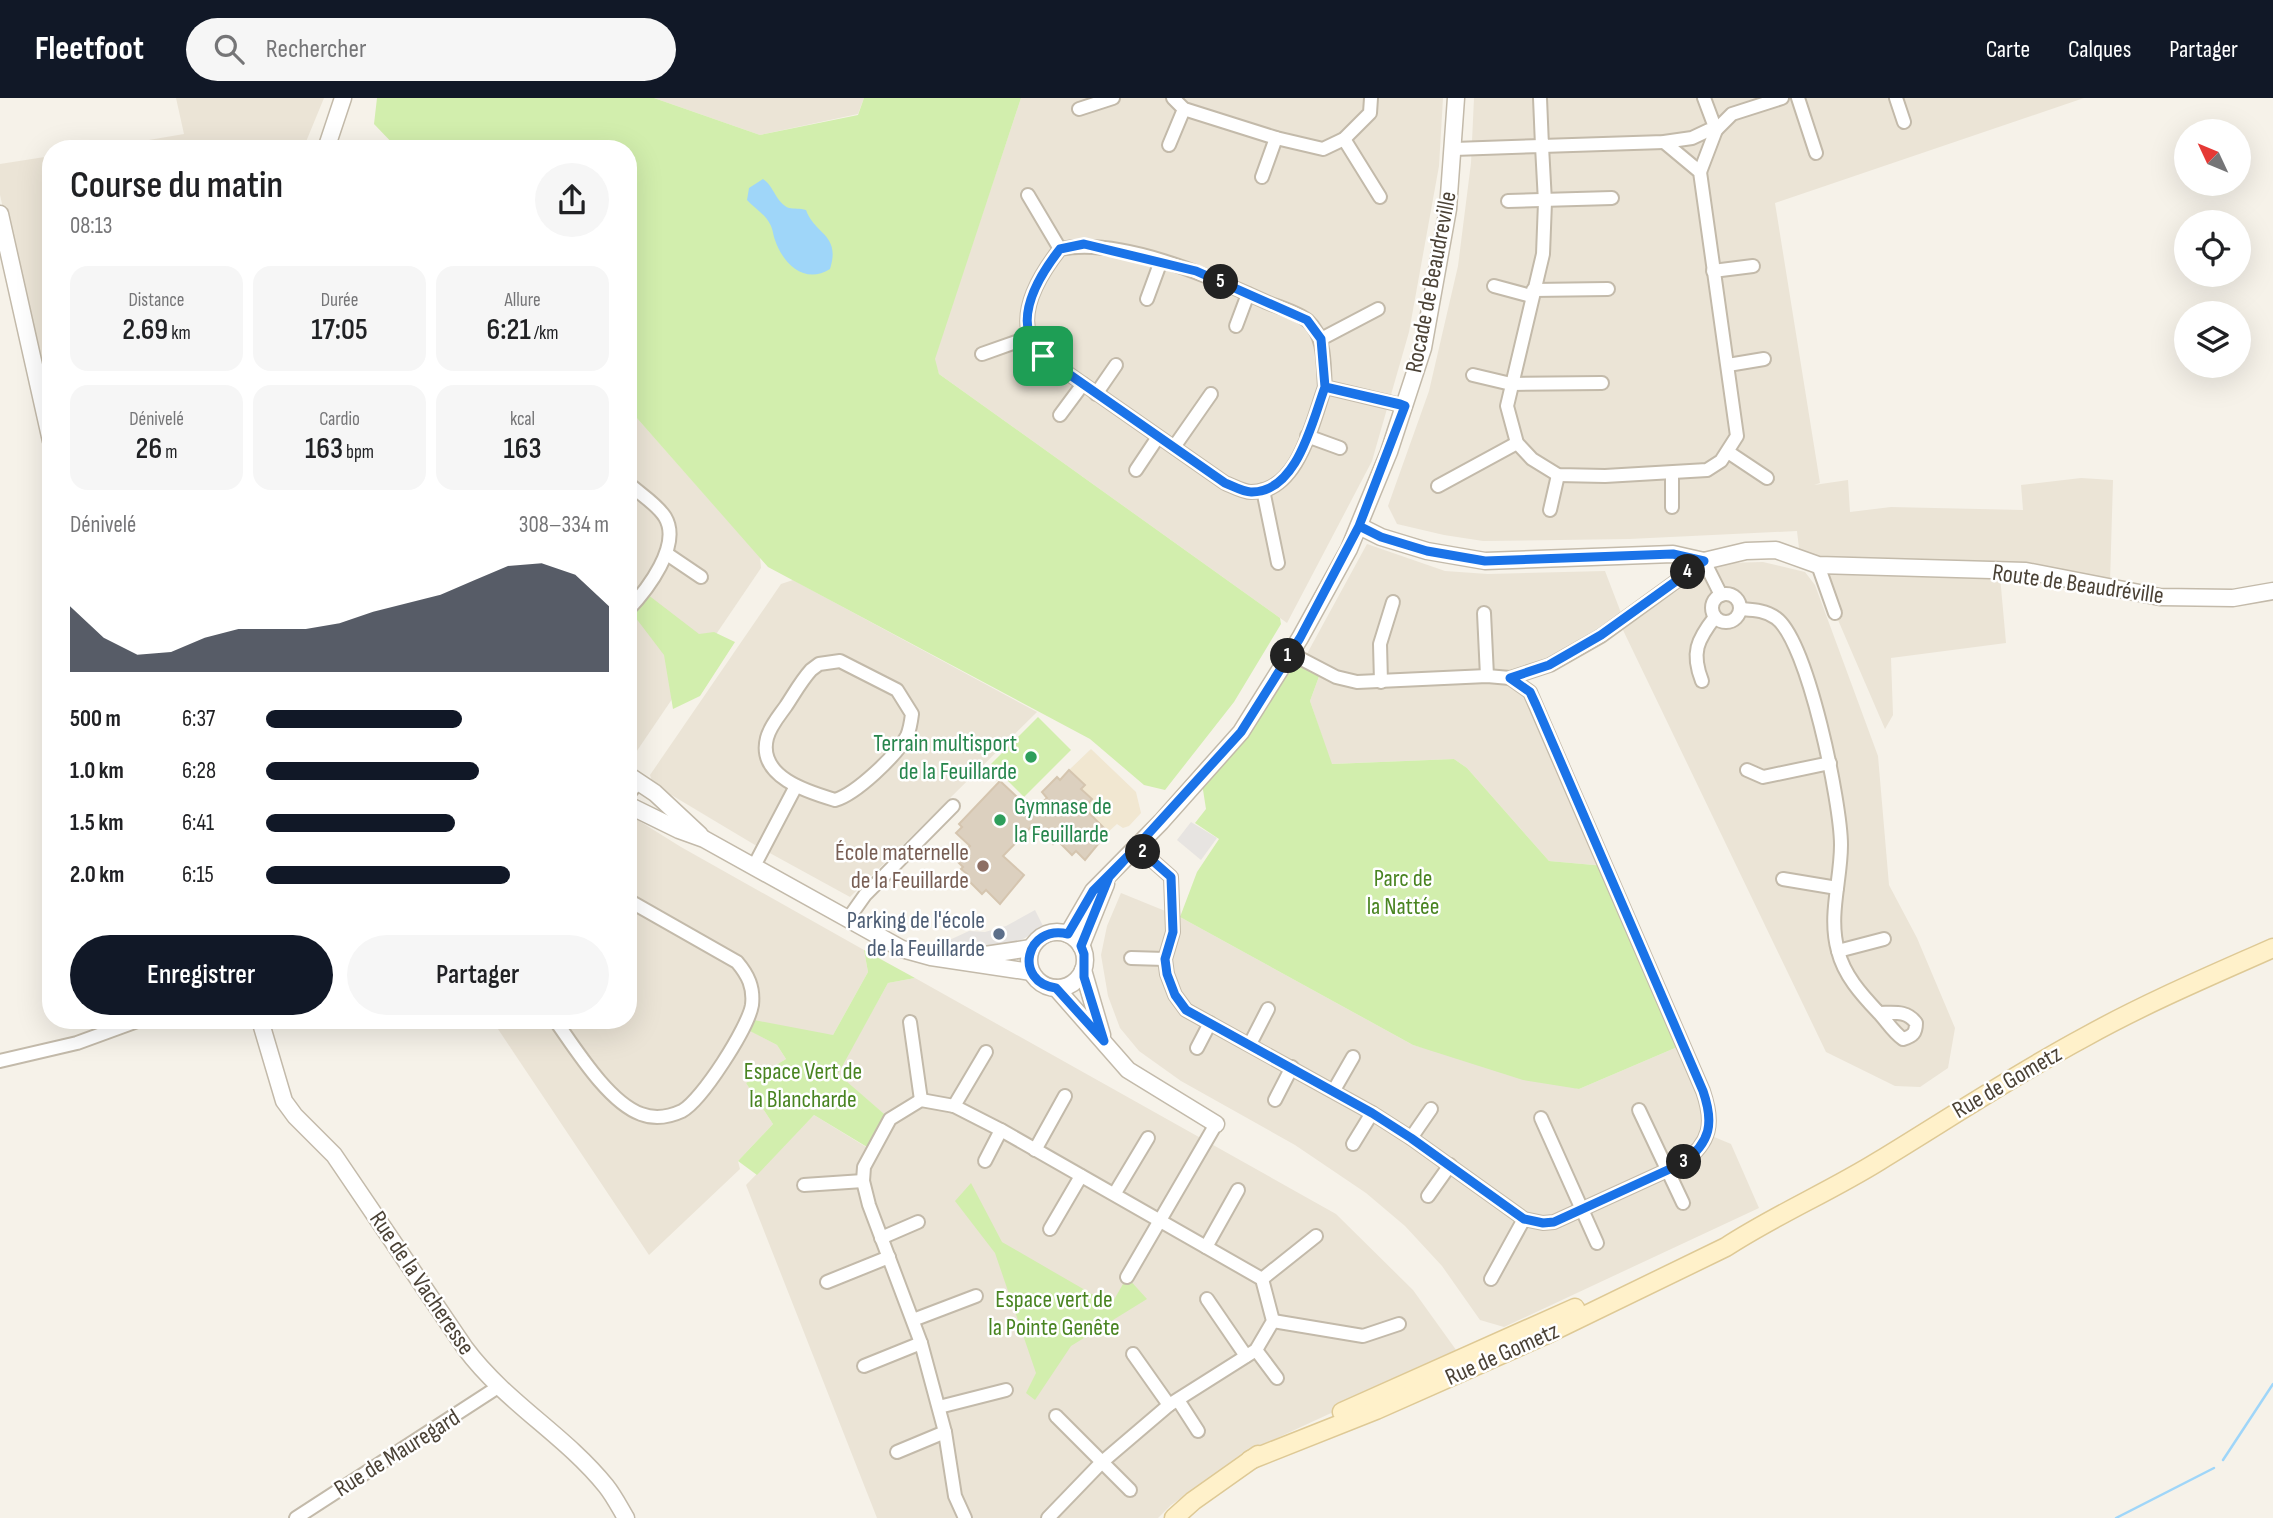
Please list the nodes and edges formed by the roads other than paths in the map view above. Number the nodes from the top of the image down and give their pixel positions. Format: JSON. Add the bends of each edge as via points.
{"nodes":[{"id":1,"x":343,"y":98,"type":"edge"},
{"id":2,"x":1113,"y":98,"type":"edge"},
{"id":3,"x":1172,"y":98,"type":"edge"},
{"id":4,"x":1371,"y":98,"type":"edge"},
{"id":5,"x":1456,"y":98,"type":"edge"},
{"id":6,"x":1540,"y":98,"type":"edge"},
{"id":7,"x":1704,"y":98,"type":"edge"},
{"id":8,"x":1782,"y":98,"type":"edge"},
{"id":9,"x":1798,"y":98,"type":"edge"},
{"id":10,"x":1896,"y":98,"type":"edge"},
{"id":11,"x":1079,"y":108,"type":"dead end"},
{"id":12,"x":1184,"y":108,"type":"junction"},
{"id":13,"x":1904,"y":122,"type":"dead end"},
{"id":14,"x":1716,"y":130,"type":"junction"},
{"id":15,"x":1276,"y":138,"type":"junction"},
{"id":16,"x":1344,"y":139,"type":"junction"},
{"id":17,"x":329,"y":140,"type":"edge"},
{"id":18,"x":1664,"y":142,"type":"junction"},
{"id":19,"x":1168,"y":145,"type":"dead end"},
{"id":20,"x":1542,"y":146,"type":"junction"},
{"id":21,"x":1454,"y":149,"type":"junction"},
{"id":22,"x":1816,"y":153,"type":"dead end"},
{"id":23,"x":1700,"y":172,"type":"junction"},
{"id":24,"x":1262,"y":177,"type":"dead end"},
{"id":25,"x":1028,"y":195,"type":"dead end"},
{"id":26,"x":1380,"y":197,"type":"dead end"},
{"id":27,"x":1612,"y":198,"type":"dead end"},
{"id":28,"x":1508,"y":201,"type":"dead end"},
{"id":29,"x":1545,"y":202,"type":"junction"},
{"id":30,"x":0,"y":214,"type":"edge"},
{"id":31,"x":1060,"y":249,"type":"junction"},
{"id":32,"x":1161,"y":261,"type":"junction"},
{"id":33,"x":1753,"y":266,"type":"dead end"},
{"id":34,"x":1713,"y":271,"type":"junction"},
{"id":35,"x":1494,"y":286,"type":"dead end"},
{"id":36,"x":1608,"y":289,"type":"dead end"},
{"id":37,"x":1532,"y":293,"type":"junction"},
{"id":38,"x":1248,"y":294,"type":"junction"},
{"id":39,"x":1147,"y":299,"type":"dead end"},
{"id":40,"x":1378,"y":309,"type":"dead end"},
{"id":41,"x":1236,"y":326,"type":"dead end"},
{"id":42,"x":1030,"y":337,"type":"junction"},
{"id":43,"x":1321,"y":339,"type":"junction"},
{"id":44,"x":982,"y":354,"type":"dead end"},
{"id":45,"x":1764,"y":359,"type":"dead end"},
{"id":46,"x":1116,"y":365,"type":"dead end"},
{"id":47,"x":1728,"y":365,"type":"junction"},
{"id":48,"x":1473,"y":375,"type":"dead end"},
{"id":49,"x":1602,"y":383,"type":"dead end"},
{"id":50,"x":1083,"y":384,"type":"junction"},
{"id":51,"x":1511,"y":384,"type":"junction"},
{"id":52,"x":1325,"y":387,"type":"junction"},
{"id":53,"x":1096,"y":394,"type":"junction"},
{"id":54,"x":1211,"y":394,"type":"dead end"},
{"id":55,"x":42,"y":401,"type":"edge"},
{"id":56,"x":1405,"y":406,"type":"junction"},
{"id":57,"x":1060,"y":415,"type":"dead end"},
{"id":58,"x":1307,"y":436,"type":"junction"},
{"id":59,"x":1158,"y":437,"type":"junction"},
{"id":60,"x":1517,"y":443,"type":"junction"},
{"id":61,"x":1174,"y":447,"type":"junction"},
{"id":62,"x":1340,"y":448,"type":"dead end"},
{"id":63,"x":1728,"y":452,"type":"junction"},
{"id":64,"x":1136,"y":470,"type":"dead end"},
{"id":65,"x":1672,"y":473,"type":"junction"},
{"id":66,"x":1558,"y":474,"type":"junction"},
{"id":67,"x":1767,"y":478,"type":"dead end"},
{"id":68,"x":1438,"y":486,"type":"dead end"},
{"id":69,"x":637,"y":491,"type":"edge"},
{"id":70,"x":1263,"y":491,"type":"junction"},
{"id":71,"x":1672,"y":508,"type":"dead end"},
{"id":72,"x":1550,"y":510,"type":"dead end"},
{"id":73,"x":1359,"y":526,"type":"junction"},
{"id":74,"x":667,"y":554,"type":"junction"},
{"id":75,"x":1704,"y":561,"type":"junction"},
{"id":76,"x":1278,"y":562,"type":"dead end"},
{"id":77,"x":1818,"y":565,"type":"junction"},
{"id":78,"x":701,"y":577,"type":"dead end"},
{"id":79,"x":2273,"y":591,"type":"edge"},
{"id":80,"x":1721,"y":595,"type":"junction"},
{"id":81,"x":637,"y":597,"type":"edge"},
{"id":82,"x":1393,"y":601,"type":"dead end"},
{"id":83,"x":1740,"y":610,"type":"junction"},
{"id":84,"x":1484,"y":613,"type":"dead end"},
{"id":85,"x":1835,"y":613,"type":"dead end"},
{"id":86,"x":1715,"y":617,"type":"junction"},
{"id":87,"x":1290,"y":653,"type":"junction"},
{"id":88,"x":1487,"y":676,"type":"junction"},
{"id":89,"x":1510,"y":678,"type":"junction"},
{"id":90,"x":1702,"y":681,"type":"dead end"},
{"id":91,"x":1381,"y":682,"type":"junction"},
{"id":92,"x":1830,"y":763,"type":"junction"},
{"id":93,"x":1747,"y":770,"type":"dead end"},
{"id":94,"x":796,"y":786,"type":"junction"},
{"id":95,"x":637,"y":788,"type":"edge"},
{"id":96,"x":953,"y":806,"type":"dead end"},
{"id":97,"x":637,"y":810,"type":"edge"},
{"id":98,"x":704,"y":839,"type":"junction"},
{"id":99,"x":1137,"y":847,"type":"junction"},
{"id":100,"x":754,"y":866,"type":"junction"},
{"id":101,"x":1109,"y":877,"type":"junction"},
{"id":102,"x":1783,"y":879,"type":"dead end"},
{"id":103,"x":1837,"y":888,"type":"junction"},
{"id":104,"x":637,"y":905,"type":"edge"},
{"id":105,"x":848,"y":919,"type":"junction"},
{"id":106,"x":1068,"y":934,"type":"junction"},
{"id":107,"x":1884,"y":939,"type":"dead end"},
{"id":108,"x":1081,"y":946,"type":"junction"},
{"id":109,"x":1031,"y":948,"type":"junction"},
{"id":110,"x":2273,"y":948,"type":"edge"},
{"id":111,"x":1838,"y":951,"type":"junction"},
{"id":112,"x":1131,"y":958,"type":"dead end"},
{"id":113,"x":1165,"y":959,"type":"junction"},
{"id":114,"x":948,"y":960,"type":"junction"},
{"id":115,"x":1083,"y":970,"type":"junction"},
{"id":116,"x":1031,"y":972,"type":"junction"},
{"id":117,"x":1056,"y":988,"type":"junction"},
{"id":118,"x":1268,"y":1009,"type":"dead end"},
{"id":119,"x":1879,"y":1013,"type":"dead end"},
{"id":120,"x":910,"y":1022,"type":"dead end"},
{"id":121,"x":1210,"y":1023,"type":"junction"},
{"id":122,"x":115,"y":1029,"type":"edge"},
{"id":123,"x":263,"y":1029,"type":"edge"},
{"id":124,"x":561,"y":1029,"type":"edge"},
{"id":125,"x":1104,"y":1041,"type":"junction"},
{"id":126,"x":1250,"y":1044,"type":"junction"},
{"id":127,"x":1197,"y":1048,"type":"dead end"},
{"id":128,"x":986,"y":1052,"type":"dead end"},
{"id":129,"x":1353,"y":1056,"type":"dead end"},
{"id":130,"x":0,"y":1061,"type":"edge"},
{"id":131,"x":1292,"y":1067,"type":"junction"},
{"id":132,"x":1334,"y":1090,"type":"junction"},
{"id":133,"x":1065,"y":1096,"type":"dead end"},
{"id":134,"x":921,"y":1100,"type":"junction"},
{"id":135,"x":1275,"y":1100,"type":"dead end"},
{"id":136,"x":954,"y":1106,"type":"junction"},
{"id":137,"x":1431,"y":1109,"type":"dead end"},
{"id":138,"x":1639,"y":1110,"type":"dead end"},
{"id":139,"x":1372,"y":1113,"type":"junction"},
{"id":140,"x":1541,"y":1118,"type":"dead end"},
{"id":141,"x":1216,"y":1124,"type":"joint"},
{"id":142,"x":1001,"y":1130,"type":"junction"},
{"id":143,"x":1148,"y":1138,"type":"dead end"},
{"id":144,"x":1411,"y":1138,"type":"junction"},
{"id":145,"x":1353,"y":1144,"type":"dead end"},
{"id":146,"x":1034,"y":1150,"type":"junction"},
{"id":147,"x":985,"y":1161,"type":"dead end"},
{"id":148,"x":1450,"y":1165,"type":"junction"},
{"id":149,"x":1667,"y":1170,"type":"junction"},
{"id":150,"x":1081,"y":1176,"type":"junction"},
{"id":151,"x":863,"y":1181,"type":"junction"},
{"id":152,"x":804,"y":1185,"type":"dead end"},
{"id":153,"x":1238,"y":1190,"type":"dead end"},
{"id":154,"x":1115,"y":1194,"type":"junction"},
{"id":155,"x":1428,"y":1196,"type":"dead end"},
{"id":156,"x":1683,"y":1203,"type":"dead end"},
{"id":157,"x":1583,"y":1209,"type":"junction"},
{"id":158,"x":1160,"y":1219,"type":"junction"},
{"id":159,"x":1524,"y":1219,"type":"junction"},
{"id":160,"x":918,"y":1222,"type":"dead end"},
{"id":161,"x":1050,"y":1229,"type":"dead end"},
{"id":162,"x":1316,"y":1236,"type":"dead end"},
{"id":163,"x":881,"y":1238,"type":"junction"},
{"id":164,"x":1597,"y":1243,"type":"dead end"},
{"id":165,"x":1206,"y":1247,"type":"junction"},
{"id":166,"x":889,"y":1257,"type":"junction"},
{"id":167,"x":1126,"y":1277,"type":"dead end"},
{"id":168,"x":1262,"y":1279,"type":"junction"},
{"id":169,"x":1491,"y":1279,"type":"dead end"},
{"id":170,"x":827,"y":1282,"type":"dead end"},
{"id":171,"x":976,"y":1297,"type":"dead end"},
{"id":172,"x":1207,"y":1299,"type":"dead end"},
{"id":173,"x":913,"y":1320,"type":"junction"},
{"id":174,"x":1273,"y":1321,"type":"junction"},
{"id":175,"x":1399,"y":1324,"type":"dead end"},
{"id":176,"x":921,"y":1343,"type":"junction"},
{"id":177,"x":1251,"y":1353,"type":"junction"},
{"id":178,"x":1133,"y":1354,"type":"dead end"},
{"id":179,"x":864,"y":1366,"type":"dead end"},
{"id":180,"x":1277,"y":1378,"type":"dead end"},
{"id":181,"x":498,"y":1387,"type":"junction"},
{"id":182,"x":1006,"y":1390,"type":"dead end"},
{"id":183,"x":1174,"y":1402,"type":"junction"},
{"id":184,"x":939,"y":1407,"type":"junction"},
{"id":185,"x":1056,"y":1416,"type":"dead end"},
{"id":186,"x":1198,"y":1431,"type":"dead end"},
{"id":187,"x":945,"y":1432,"type":"junction"},
{"id":188,"x":897,"y":1452,"type":"dead end"},
{"id":189,"x":1101,"y":1463,"type":"junction"},
{"id":190,"x":1130,"y":1490,"type":"dead end"},
{"id":191,"x":962,"y":1517,"type":"edge"},
{"id":192,"x":296,"y":1518,"type":"edge"},
{"id":193,"x":626,"y":1518,"type":"edge"},
{"id":194,"x":1048,"y":1518,"type":"edge"},
{"id":195,"x":1174,"y":1518,"type":"edge"}],
"edges":[{"from":1,"to":17,"type":"street"},
{"from":2,"to":11,"type":"street"},
{"from":3,"to":12,"type":"street"},
{"from":4,"to":16,"type":"street","via":[[1370,113]]},
{"from":5,"to":21,"type":"street","name":"Rocade de Beaudreville"},
{"from":6,"to":20,"type":"street"},
{"from":7,"to":14,"type":"street"},
{"from":8,"to":14,"type":"street","via":[[1732,114]]},
{"from":9,"to":22,"type":"street"},
{"from":10,"to":13,"type":"street"},
{"from":12,"to":15,"type":"street"},
{"from":12,"to":19,"type":"street"},
{"from":14,"to":18,"type":"street"},
{"from":14,"to":23,"type":"street"},
{"from":15,"to":16,"type":"street","via":[[1323,149]]},
{"from":15,"to":24,"type":"street"},
{"from":16,"to":26,"type":"street"},
{"from":18,"to":20,"type":"street"},
{"from":18,"to":23,"type":"street"},
{"from":20,"to":21,"type":"street"},
{"from":20,"to":29,"type":"street"},
{"from":21,"to":56,"type":"street","name":"Rocade de Beaudreville","via":[[1430,316]]},
{"from":23,"to":34,"type":"street"},
{"from":25,"to":31,"type":"street"},
{"from":27,"to":29,"type":"street"},
{"from":28,"to":29,"type":"street"},
{"from":29,"to":37,"type":"street","via":[[1543,254]]},
{"from":30,"to":55,"type":"street"},
{"from":31,"to":32,"type":"street","via":[[1084,244]]},
{"from":31,"to":42,"type":"street","via":[[1042,272],[1027,314]]},
{"from":32,"to":38,"type":"street"},
{"from":32,"to":39,"type":"street"},
{"from":33,"to":34,"type":"street"},
{"from":34,"to":47,"type":"street"},
{"from":35,"to":37,"type":"street"},
{"from":36,"to":37,"type":"street"},
{"from":37,"to":51,"type":"street"},
{"from":38,"to":41,"type":"street"},
{"from":38,"to":43,"type":"street","via":[[1307,320]]},
{"from":40,"to":43,"type":"street"},
{"from":42,"to":44,"type":"street"},
{"from":42,"to":50,"type":"street","via":[[1043,356]]},
{"from":43,"to":52,"type":"street"},
{"from":45,"to":47,"type":"street"},
{"from":46,"to":53,"type":"street"},
{"from":47,"to":63,"type":"street","via":[[1737,436]]},
{"from":48,"to":51,"type":"street"},
{"from":49,"to":51,"type":"street"},
{"from":50,"to":53,"type":"street"},
{"from":50,"to":57,"type":"street"},
{"from":51,"to":60,"type":"street","via":[[1507,407]]},
{"from":52,"to":56,"type":"street"},
{"from":52,"to":58,"type":"street"},
{"from":53,"to":59,"type":"street"},
{"from":54,"to":61,"type":"street"},
{"from":56,"to":73,"type":"street","name":"Rocade de Beaudreville"},
{"from":58,"to":62,"type":"street"},
{"from":58,"to":70,"type":"street","via":[[1278,485]]},
{"from":59,"to":61,"type":"street"},
{"from":59,"to":64,"type":"street"},
{"from":60,"to":66,"type":"street","via":[[1532,459]]},
{"from":60,"to":68,"type":"street"},
{"from":61,"to":70,"type":"street","via":[[1225,483],[1249,493]]},
{"from":63,"to":65,"type":"street","via":[[1707,470]]},
{"from":63,"to":67,"type":"street"},
{"from":65,"to":66,"type":"street"},
{"from":65,"to":71,"type":"street"},
{"from":66,"to":72,"type":"street"},
{"from":69,"to":74,"type":"street","via":[[665,516],[671,535]]},
{"from":70,"to":76,"type":"street"},
{"from":73,"to":75,"type":"street","via":[[1427,551],[1485,561],[1673,554]]},
{"from":73,"to":87,"type":"street","name":"Rocade de Beaudreville"},
{"from":74,"to":78,"type":"street"},
{"from":74,"to":81,"type":"street"},
{"from":75,"to":77,"type":"street","name":"Route de Beaudréville","via":[[1766,550]]},
{"from":75,"to":80,"type":"street"},
{"from":75,"to":89,"type":"street","via":[[1601,635],[1549,665]]},
{"from":77,"to":79,"type":"street","name":"Route de Beaudréville","via":[[2026,572],[2160,597],[2233,598]]},
{"from":77,"to":85,"type":"street"},
{"from":80,"to":83,"type":"street","via":[[1735,597]]},
{"from":80,"to":86,"type":"street","via":[[1713,604]]},
{"from":82,"to":91,"type":"street","via":[[1380,644]]},
{"from":83,"to":86,"type":"street","via":[[1728,622]]},
{"from":83,"to":92,"type":"street","via":[[1763,611],[1788,633],[1806,677]]},
{"from":84,"to":88,"type":"street"},
{"from":86,"to":90,"type":"street","via":[[1698,647],[1696,664]]},
{"from":87,"to":91,"type":"street","via":[[1336,677]]},
{"from":87,"to":99,"type":"street","name":"Rocade de Beaudreville","via":[[1241,732]]},
{"from":88,"to":89,"type":"street"},
{"from":88,"to":91,"type":"street"},
{"from":89,"to":149,"type":"street","via":[[1530,692],[1709,1109],[1710,1125],[1696,1153]]},
{"from":92,"to":93,"type":"street","via":[[1763,776]]},
{"from":92,"to":103,"type":"street","via":[[1840,833]]},
{"from":94,"to":94,"type":"street","via":[[768,762],[766,745],[771,728],[811,670],[840,661],[897,690],[912,714],[906,738],[855,791],[835,800]]},
{"from":94,"to":100,"type":"street"},
{"from":95,"to":98,"type":"street"},
{"from":96,"to":105,"type":"street"},
{"from":97,"to":98,"type":"street"},
{"from":98,"to":100,"type":"street"},
{"from":99,"to":101,"type":"street","name":"Rocade de Beaudreville"},
{"from":99,"to":113,"type":"street","via":[[1171,877],[1173,932]]},
{"from":100,"to":105,"type":"street"},
{"from":101,"to":106,"type":"street","name":"Rocade de Beaudreville","via":[[1093,891]]},
{"from":101,"to":108,"type":"street","name":"Rocade de Beaudreville"},
{"from":102,"to":103,"type":"street"},
{"from":103,"to":111,"type":"street","via":[[1833,919]]},
{"from":104,"to":124,"type":"street","via":[[737,962],[752,987],[748,1020],[694,1101],[669,1116],[655,1117],[619,1100]]},
{"from":105,"to":114,"type":"street","via":[[902,948]]},
{"from":106,"to":108,"type":"street"},
{"from":106,"to":109,"type":"street","via":[[1051,933]]},
{"from":107,"to":111,"type":"street"},
{"from":108,"to":115,"type":"street"},
{"from":109,"to":114,"type":"street"},
{"from":109,"to":116,"type":"street"},
{"from":110,"to":195,"type":"main road","name":"Rue de Gometz","via":[[2087,1035],[1880,1161],[1726,1247],[1616,1301],[1250,1460]]},
{"from":111,"to":119,"type":"street","via":[[1864,1000]]},
{"from":112,"to":113,"type":"street"},
{"from":113,"to":121,"type":"street","via":[[1175,995],[1186,1010]]},
{"from":114,"to":116,"type":"street"},
{"from":115,"to":117,"type":"street","via":[[1073,984]]},
{"from":115,"to":125,"type":"street"},
{"from":116,"to":117,"type":"street","via":[[1041,984]]},
{"from":117,"to":125,"type":"street"},
{"from":118,"to":126,"type":"street"},
{"from":120,"to":134,"type":"street"},
{"from":121,"to":126,"type":"street"},
{"from":121,"to":127,"type":"street"},
{"from":122,"to":130,"type":"street"},
{"from":123,"to":181,"type":"street","name":"Rue de la Vacheresse","via":[[284,1101],[334,1155],[465,1348]]},
{"from":125,"to":141,"type":"street","via":[[1128,1070]]},
{"from":126,"to":131,"type":"street"},
{"from":128,"to":136,"type":"street"},
{"from":129,"to":132,"type":"street"},
{"from":131,"to":132,"type":"street"},
{"from":131,"to":135,"type":"street"},
{"from":132,"to":139,"type":"street"},
{"from":133,"to":146,"type":"street"},
{"from":134,"to":136,"type":"street"},
{"from":134,"to":151,"type":"street","via":[[890,1119],[864,1167]]},
{"from":136,"to":142,"type":"street"},
{"from":137,"to":144,"type":"street"},
{"from":138,"to":149,"type":"street"},
{"from":139,"to":144,"type":"street"},
{"from":139,"to":145,"type":"street"},
{"from":140,"to":157,"type":"street"},
{"from":141,"to":158,"type":"street"},
{"from":142,"to":146,"type":"street"},
{"from":142,"to":147,"type":"street"},
{"from":143,"to":154,"type":"street"},
{"from":144,"to":148,"type":"street"},
{"from":146,"to":150,"type":"street"},
{"from":148,"to":155,"type":"street"},
{"from":148,"to":159,"type":"street"},
{"from":149,"to":156,"type":"street"},
{"from":149,"to":157,"type":"street"},
{"from":150,"to":154,"type":"street"},
{"from":150,"to":161,"type":"street"},
{"from":151,"to":152,"type":"street"},
{"from":151,"to":163,"type":"street"},
{"from":153,"to":165,"type":"street"},
{"from":154,"to":158,"type":"street"},
{"from":157,"to":159,"type":"street","via":[[1554,1222]]},
{"from":157,"to":164,"type":"street"},
{"from":158,"to":165,"type":"street"},
{"from":158,"to":167,"type":"street"},
{"from":159,"to":169,"type":"street"},
{"from":160,"to":163,"type":"street"},
{"from":162,"to":168,"type":"street"},
{"from":163,"to":166,"type":"street"},
{"from":165,"to":168,"type":"street"},
{"from":166,"to":170,"type":"street"},
{"from":166,"to":173,"type":"street"},
{"from":168,"to":174,"type":"street"},
{"from":171,"to":173,"type":"street"},
{"from":172,"to":177,"type":"street"},
{"from":173,"to":176,"type":"street"},
{"from":174,"to":175,"type":"street","via":[[1363,1336]]},
{"from":174,"to":177,"type":"street"},
{"from":176,"to":179,"type":"street"},
{"from":176,"to":184,"type":"street"},
{"from":177,"to":180,"type":"street"},
{"from":177,"to":183,"type":"street"},
{"from":178,"to":183,"type":"street"},
{"from":181,"to":192,"type":"street","name":"Rue de Mauregard"},
{"from":181,"to":193,"type":"street","name":"Rue de la Vacheresse","via":[[572,1450],[607,1487]]},
{"from":182,"to":184,"type":"street"},
{"from":183,"to":186,"type":"street"},
{"from":183,"to":189,"type":"street"},
{"from":184,"to":187,"type":"street"},
{"from":185,"to":189,"type":"street"},
{"from":187,"to":188,"type":"street"},
{"from":187,"to":191,"type":"street"},
{"from":189,"to":190,"type":"street"},
{"from":189,"to":194,"type":"street"}]}
